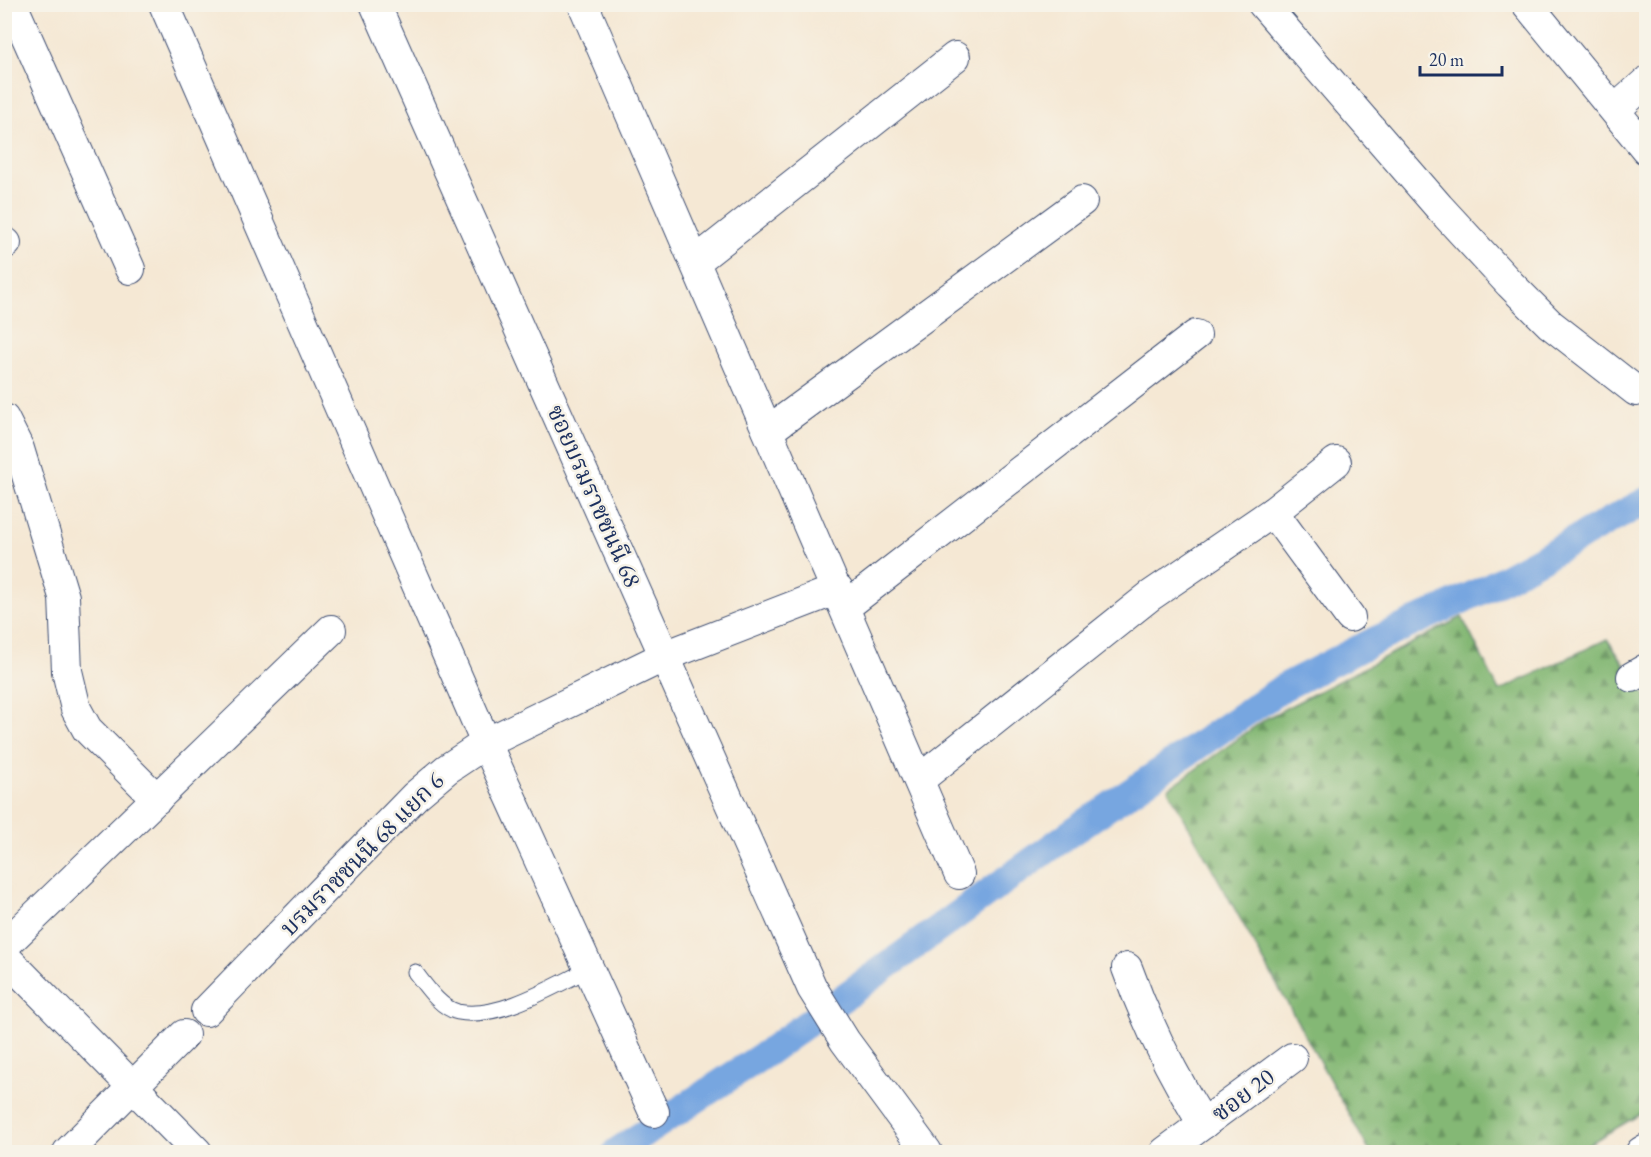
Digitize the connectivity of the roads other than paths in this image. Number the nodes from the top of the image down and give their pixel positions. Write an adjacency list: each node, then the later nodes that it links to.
1 (164, 4): 24 (street)
2 (375, 4): 23 (street, ซอยบรมราชชนนี 68)
3 (583, 4): 12 (street)
4 (1263, 4): 15 (street)
5 (1527, 4): 9 (street)
6 (14, 5): 13 (street)
7 (955, 57): 12 (street)
8 (1647, 82): 9 (street)
9 (1615, 110): 10 (street)
10 (1647, 149)
11 (1082, 201): 17 (street)
12 (695, 262): 17 (street)
13 (130, 269)
14 (1196, 335): 20 (street, บรมราชชนนี 68 แยก 6)
15 (1635, 391)
16 (4, 418): 26 (street)
17 (768, 432): 20 (street)
18 (1336, 462): 19 (street)
19 (1273, 512): 21 (street); 25 (street)
20 (842, 598): 23 (street, บรมราชชนนี 68 แยก 6); 25 (street)
21 (1350, 617)
22 (331, 630): 26 (street)
23 (665, 656): 24 (street, บรมราชชนนี 68 แยก 6); 42 (street, ซอยบรมราชชนนี 68)
24 (486, 742): 31 (street); 33 (street, บรมราชชนนี 68 แยก 6)
25 (919, 780): 27 (street)
26 (157, 799): 28 (street)
27 (959, 874)
28 (4, 946)
29 (4, 956): 36 (street)
30 (1127, 968): 38 (street)
31 (589, 969): 32 (lane); 37 (street)
32 (415, 972)
33 (206, 1011)
34 (184, 1035): 36 (street)
35 (1292, 1058): 38 (street, ซอย 20)
36 (133, 1087): 40 (street); 41 (street)
37 (654, 1112)
38 (1203, 1124): 43 (street, ซอย 20)
39 (1647, 1149): 44 (street)
40 (68, 1152)
41 (197, 1152)
42 (927, 1152)
43 (1165, 1152)
44 (1641, 1152)

